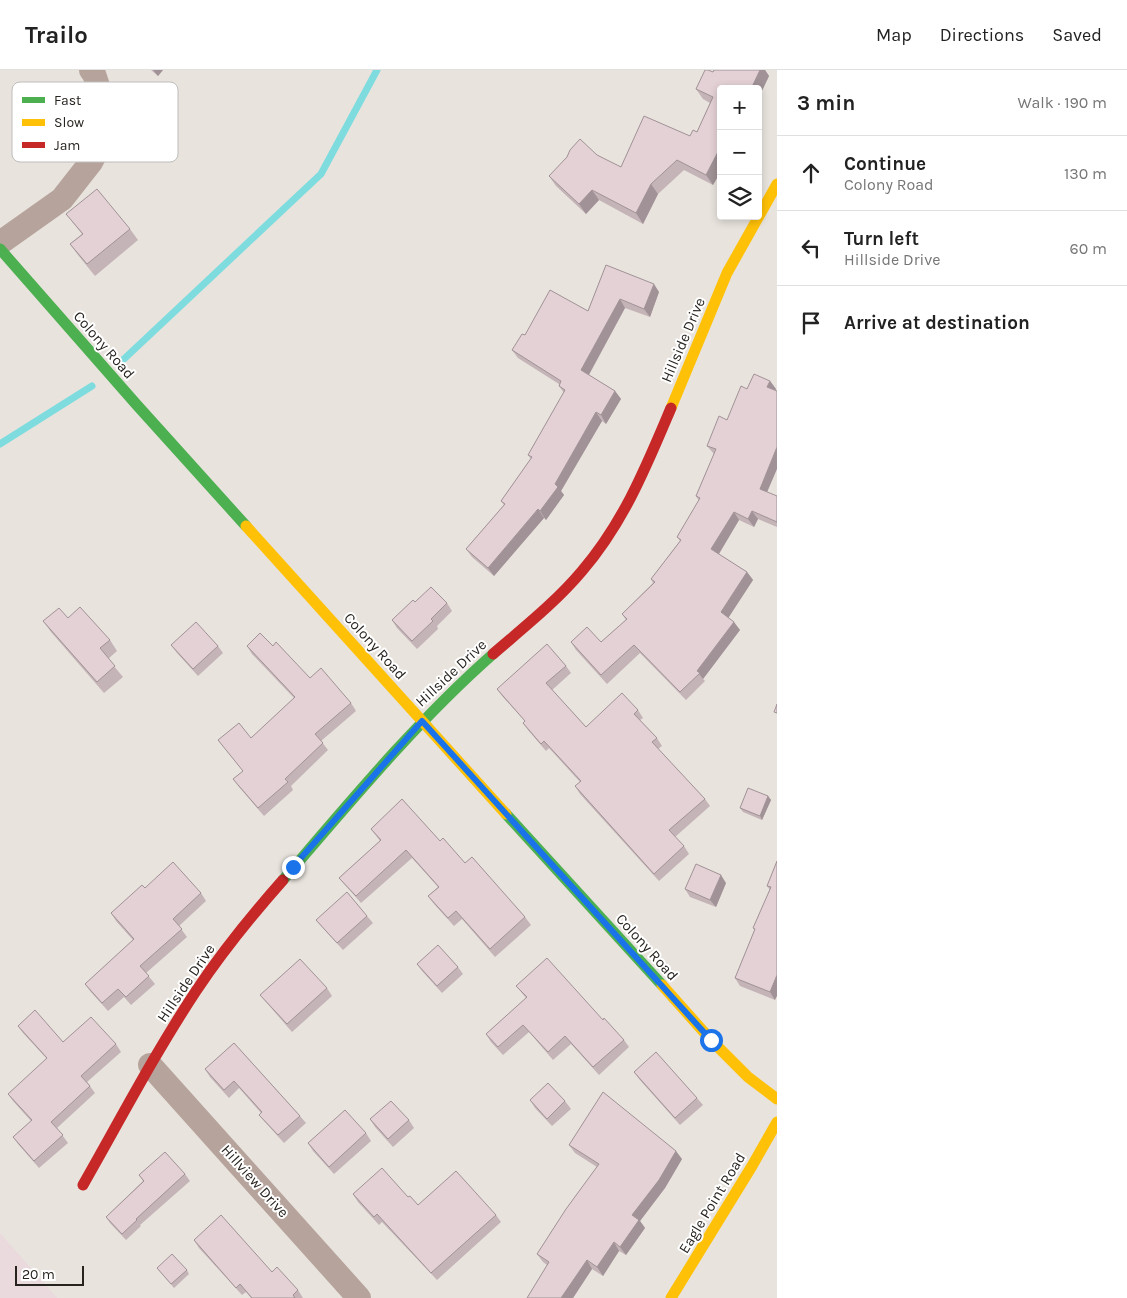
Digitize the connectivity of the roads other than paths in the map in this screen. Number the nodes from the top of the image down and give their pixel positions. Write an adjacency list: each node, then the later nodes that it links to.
1 (91, 70): 2 (street)
2 (97, 82)
3 (91, 162): 5 (street)
4 (777, 184): 7 (street, Hillside Drive)
5 (0, 243)
6 (0, 249): 7 (street, Colony Road)
7 (422, 721): 8 (street, Hillside Drive); 9 (street, Colony Road)
8 (150, 1065): 11 (street, Hillside Drive); 12 (street, Hillview Drive)
9 (777, 1099)
10 (777, 1122): 13 (street, Eagle Point Road)
11 (83, 1185)
12 (360, 1298)
13 (671, 1298)

